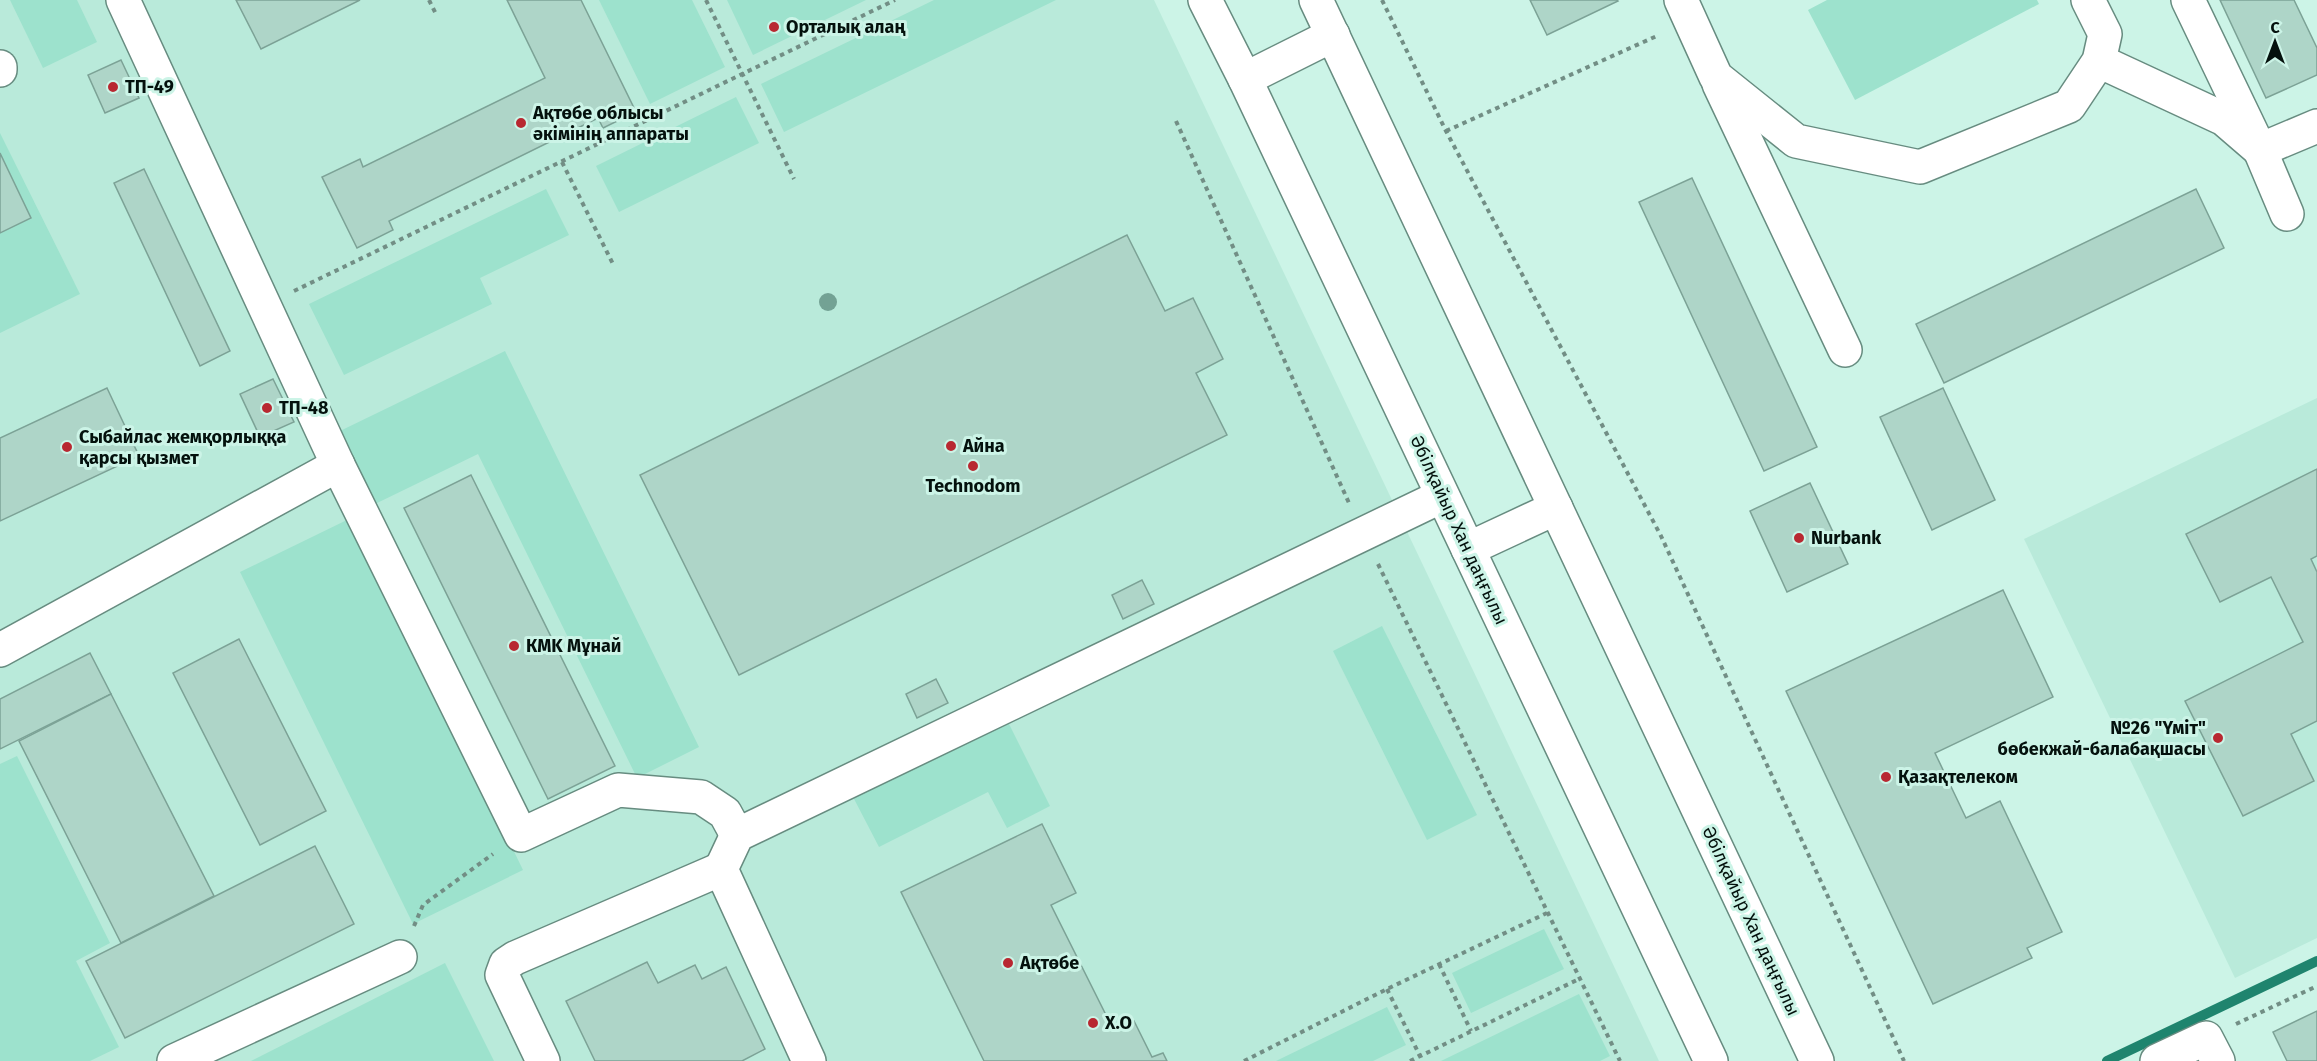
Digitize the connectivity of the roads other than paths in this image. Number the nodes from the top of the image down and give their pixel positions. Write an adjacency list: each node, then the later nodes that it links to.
1 (123, 0): 15 (main road)
2 (1205, 0): 10 (main road, Әбілқайыр Хан даңғылы)
3 (1316, 0): 7 (main road, Әбілқайыр Хан даңғылы)
4 (2088, 0): 8 (main road)
5 (2188, 0): 12 (main road)
6 (1686, 10): 9 (main road)
7 (1333, 35): 10 (main road); 17 (main road, Әбілқайыр Хан даңғылы)
8 (2099, 61): 9 (main road); 12 (main road)
9 (1716, 77): 14 (main road)
10 (1245, 79): 16 (main road, Әбілқайыр Хан даңғылы)
11 (2317, 126): 12 (main road)
12 (2260, 150): 13 (main road)
13 (2287, 214)
14 (1845, 350)
15 (338, 465): 19 (main road); 20 (main road)
16 (1442, 496): 18 (main road, Әбілқайыр Хан даңғылы); 20 (main road)
17 (1556, 508): 18 (main road); 28 (main road, Әбілқайыр Хан даңғылы)
18 (1468, 549): 27 (main road, Әбілқайыр Хан даңғылы)
19 (0, 650)
20 (737, 835): 21 (main road)
21 (721, 869): 25 (main road); 26 (main road)
22 (400, 957): 24 (main road)
23 (2212, 1050): 29 (main road)
24 (174, 1061)
25 (543, 1061)
26 (809, 1061)
27 (1711, 1061)
28 (1817, 1061)
29 (2157, 1061)

